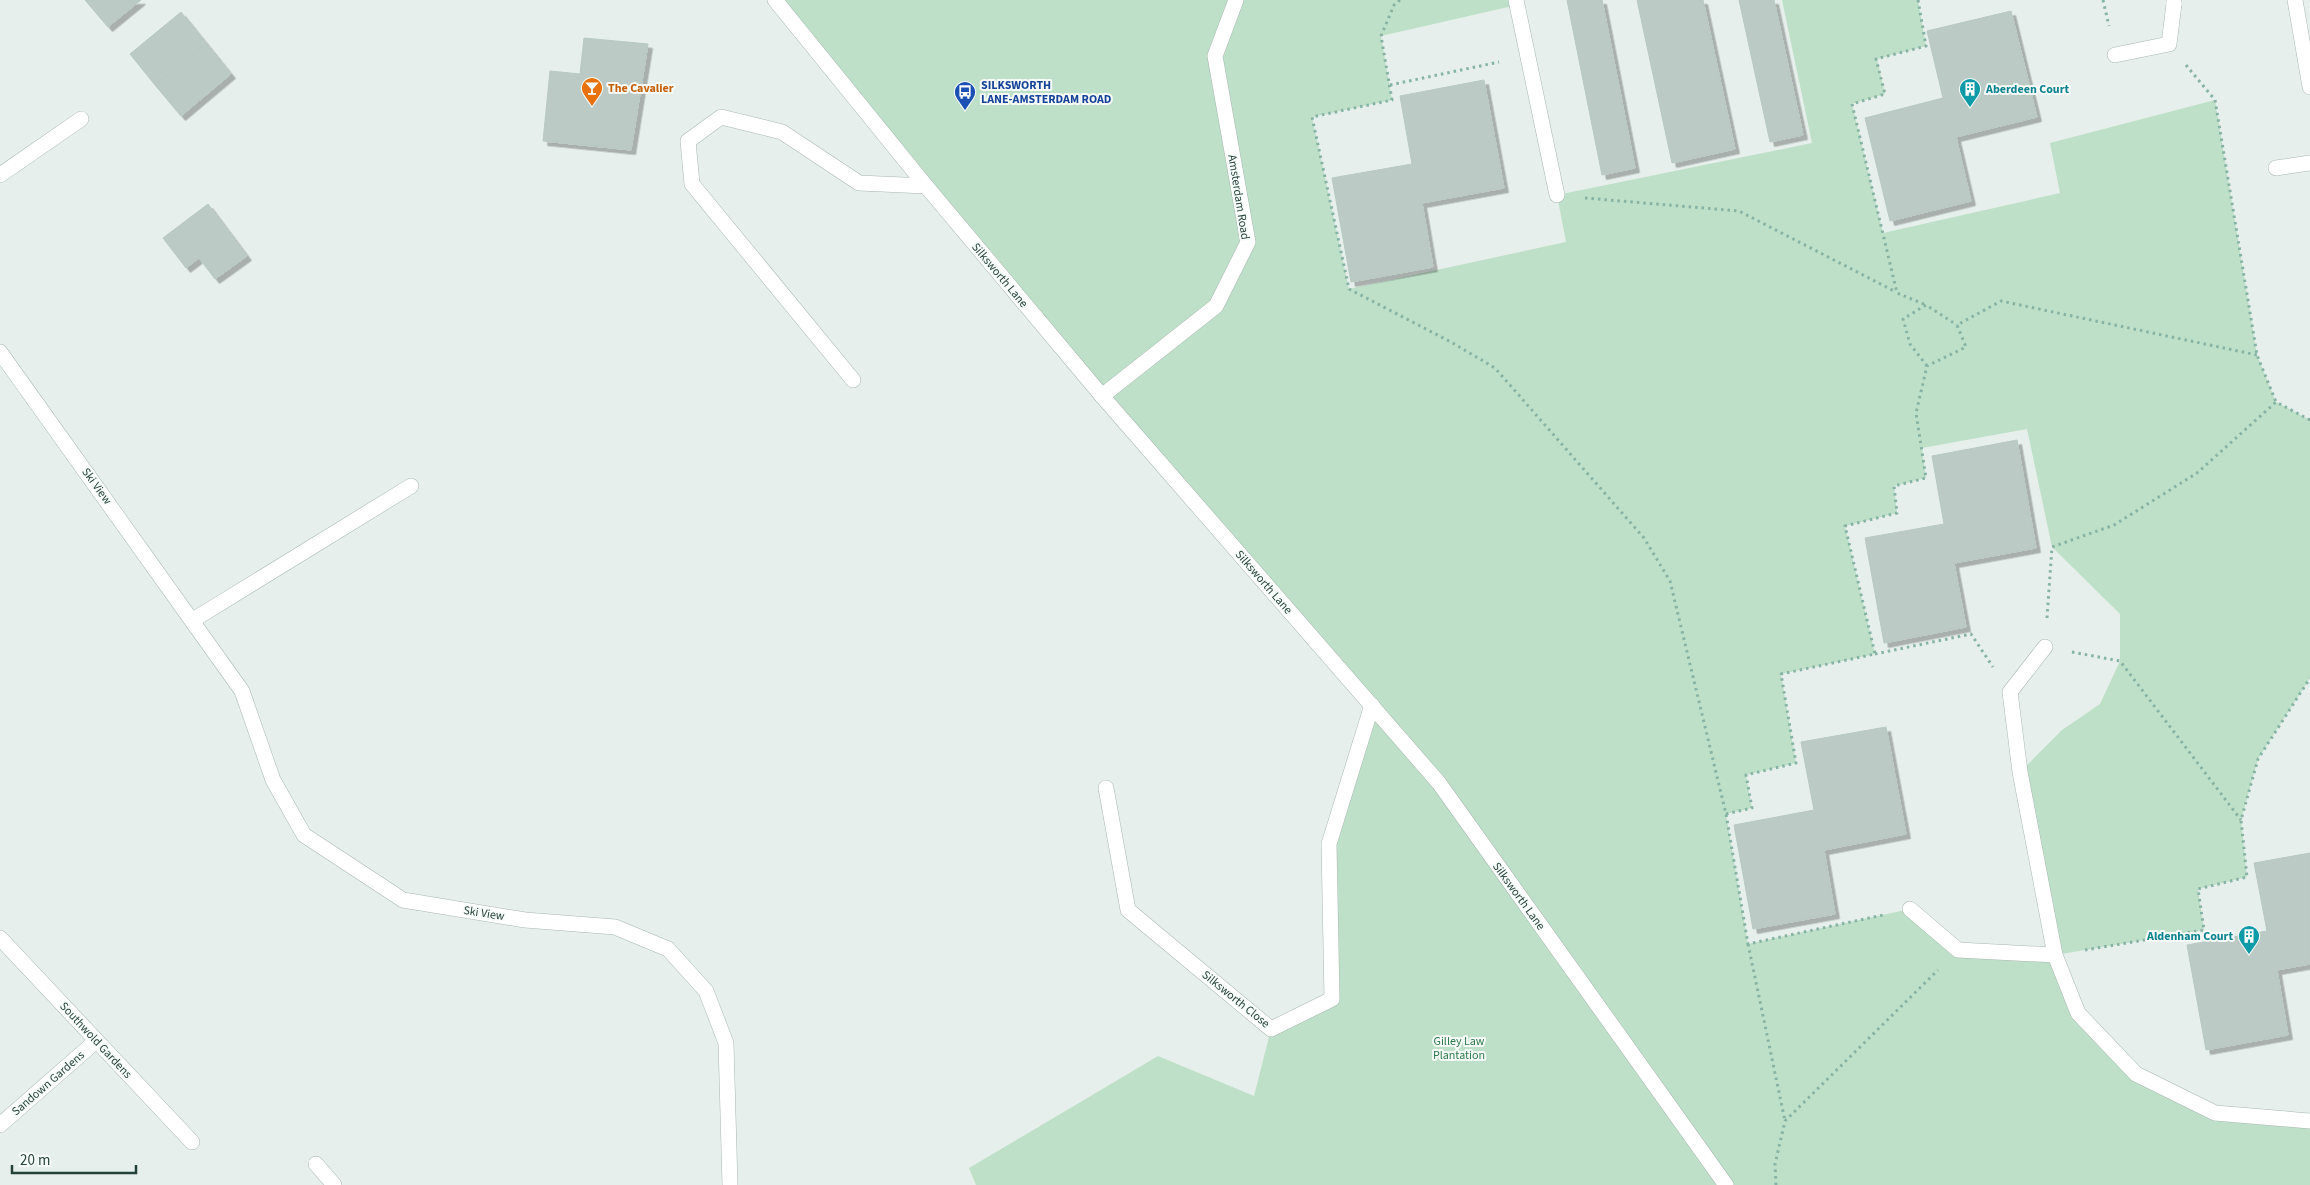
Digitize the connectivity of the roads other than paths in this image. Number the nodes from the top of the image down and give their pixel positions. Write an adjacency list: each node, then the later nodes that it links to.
1 (775, 0): 12 (street, Silksworth Lane)
2 (1236, 0): 16 (street, Amsterdam Road)
3 (1516, 0): 13 (street)
4 (2295, 0): 7 (street)
5 (2174, 2): 6 (street)
6 (2115, 55)
7 (2310, 87)
8 (81, 120): 11 (street)
9 (2310, 163): 10 (street)
10 (2276, 168)
11 (0, 175)
12 (926, 186): 15 (street); 16 (street, Silksworth Lane)
13 (1557, 195)
14 (0, 352): 18 (street, Ski View)
15 (853, 380)
16 (1102, 396): 20 (street, Silksworth Lane)
17 (411, 486): 18 (street)
18 (193, 620): 31 (street, Ski View)
19 (2045, 646): 24 (street)
20 (1372, 704): 21 (street, Silksworth Close); 32 (street, Silksworth Lane)
21 (1106, 788)
22 (1910, 909): 24 (street)
23 (0, 938): 25 (street, Southwold Gardens)
24 (2055, 955): 26 (street)
25 (96, 1041): 27 (street, Sandown Gardens); 28 (street, Southwold Gardens)
26 (2310, 1121)
27 (0, 1125)
28 (192, 1142)
29 (316, 1164): 30 (street)
30 (334, 1185)
31 (730, 1185)
32 (1726, 1185)

